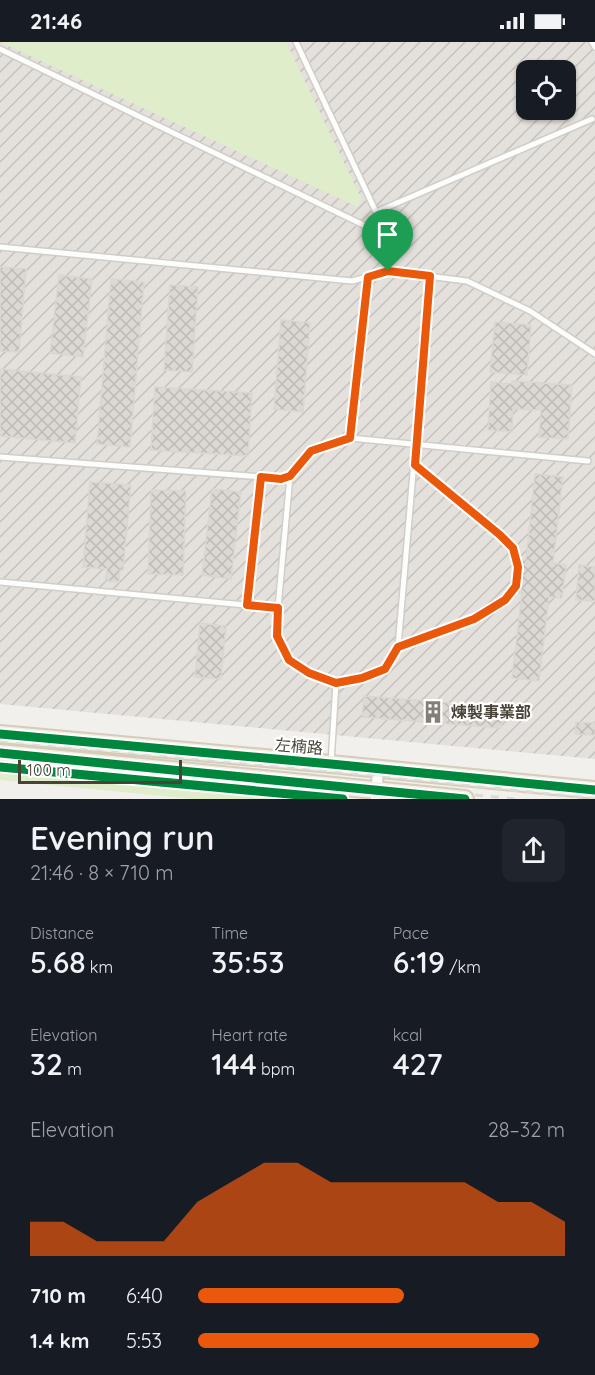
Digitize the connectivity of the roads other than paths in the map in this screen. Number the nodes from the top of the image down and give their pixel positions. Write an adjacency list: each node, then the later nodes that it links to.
1 (296, 42): 6 (lane)
2 (592, 42): 3 (lane)
3 (595, 47)
4 (0, 49): 7 (lane)
5 (592, 119): 6 (lane)
6 (376, 212): 7 (lane)
7 (380, 233): 9 (lane)
8 (0, 247): 11 (lane)
9 (388, 271): 10 (lane); 11 (lane)
10 (430, 276): 12 (lane); 14 (lane)
11 (368, 277): 13 (lane)
12 (595, 354)
13 (350, 438): 14 (lane); 18 (lane)
14 (416, 446): 16 (lane); 17 (lane)
15 (0, 457): 19 (lane)
16 (588, 461)
17 (415, 465): 23 (lane); 23 (lane)
18 (290, 476): 19 (lane); 22 (lane)
19 (261, 477): 21 (lane)
20 (0, 582): 21 (lane)
21 (247, 605): 22 (lane)
22 (278, 608): 24 (lane)
23 (398, 647): 24 (lane)
24 (336, 683): 27 (lane)
25 (0, 734): 27 (main road, 左楠路)
26 (0, 753): 30 (main road)
27 (331, 764): 28 (main road, 左楠路)
28 (378, 768): 29 (main road, 左楠路); 30 (street)
29 (595, 790)
30 (376, 794): 31 (main road)
31 (465, 799)

